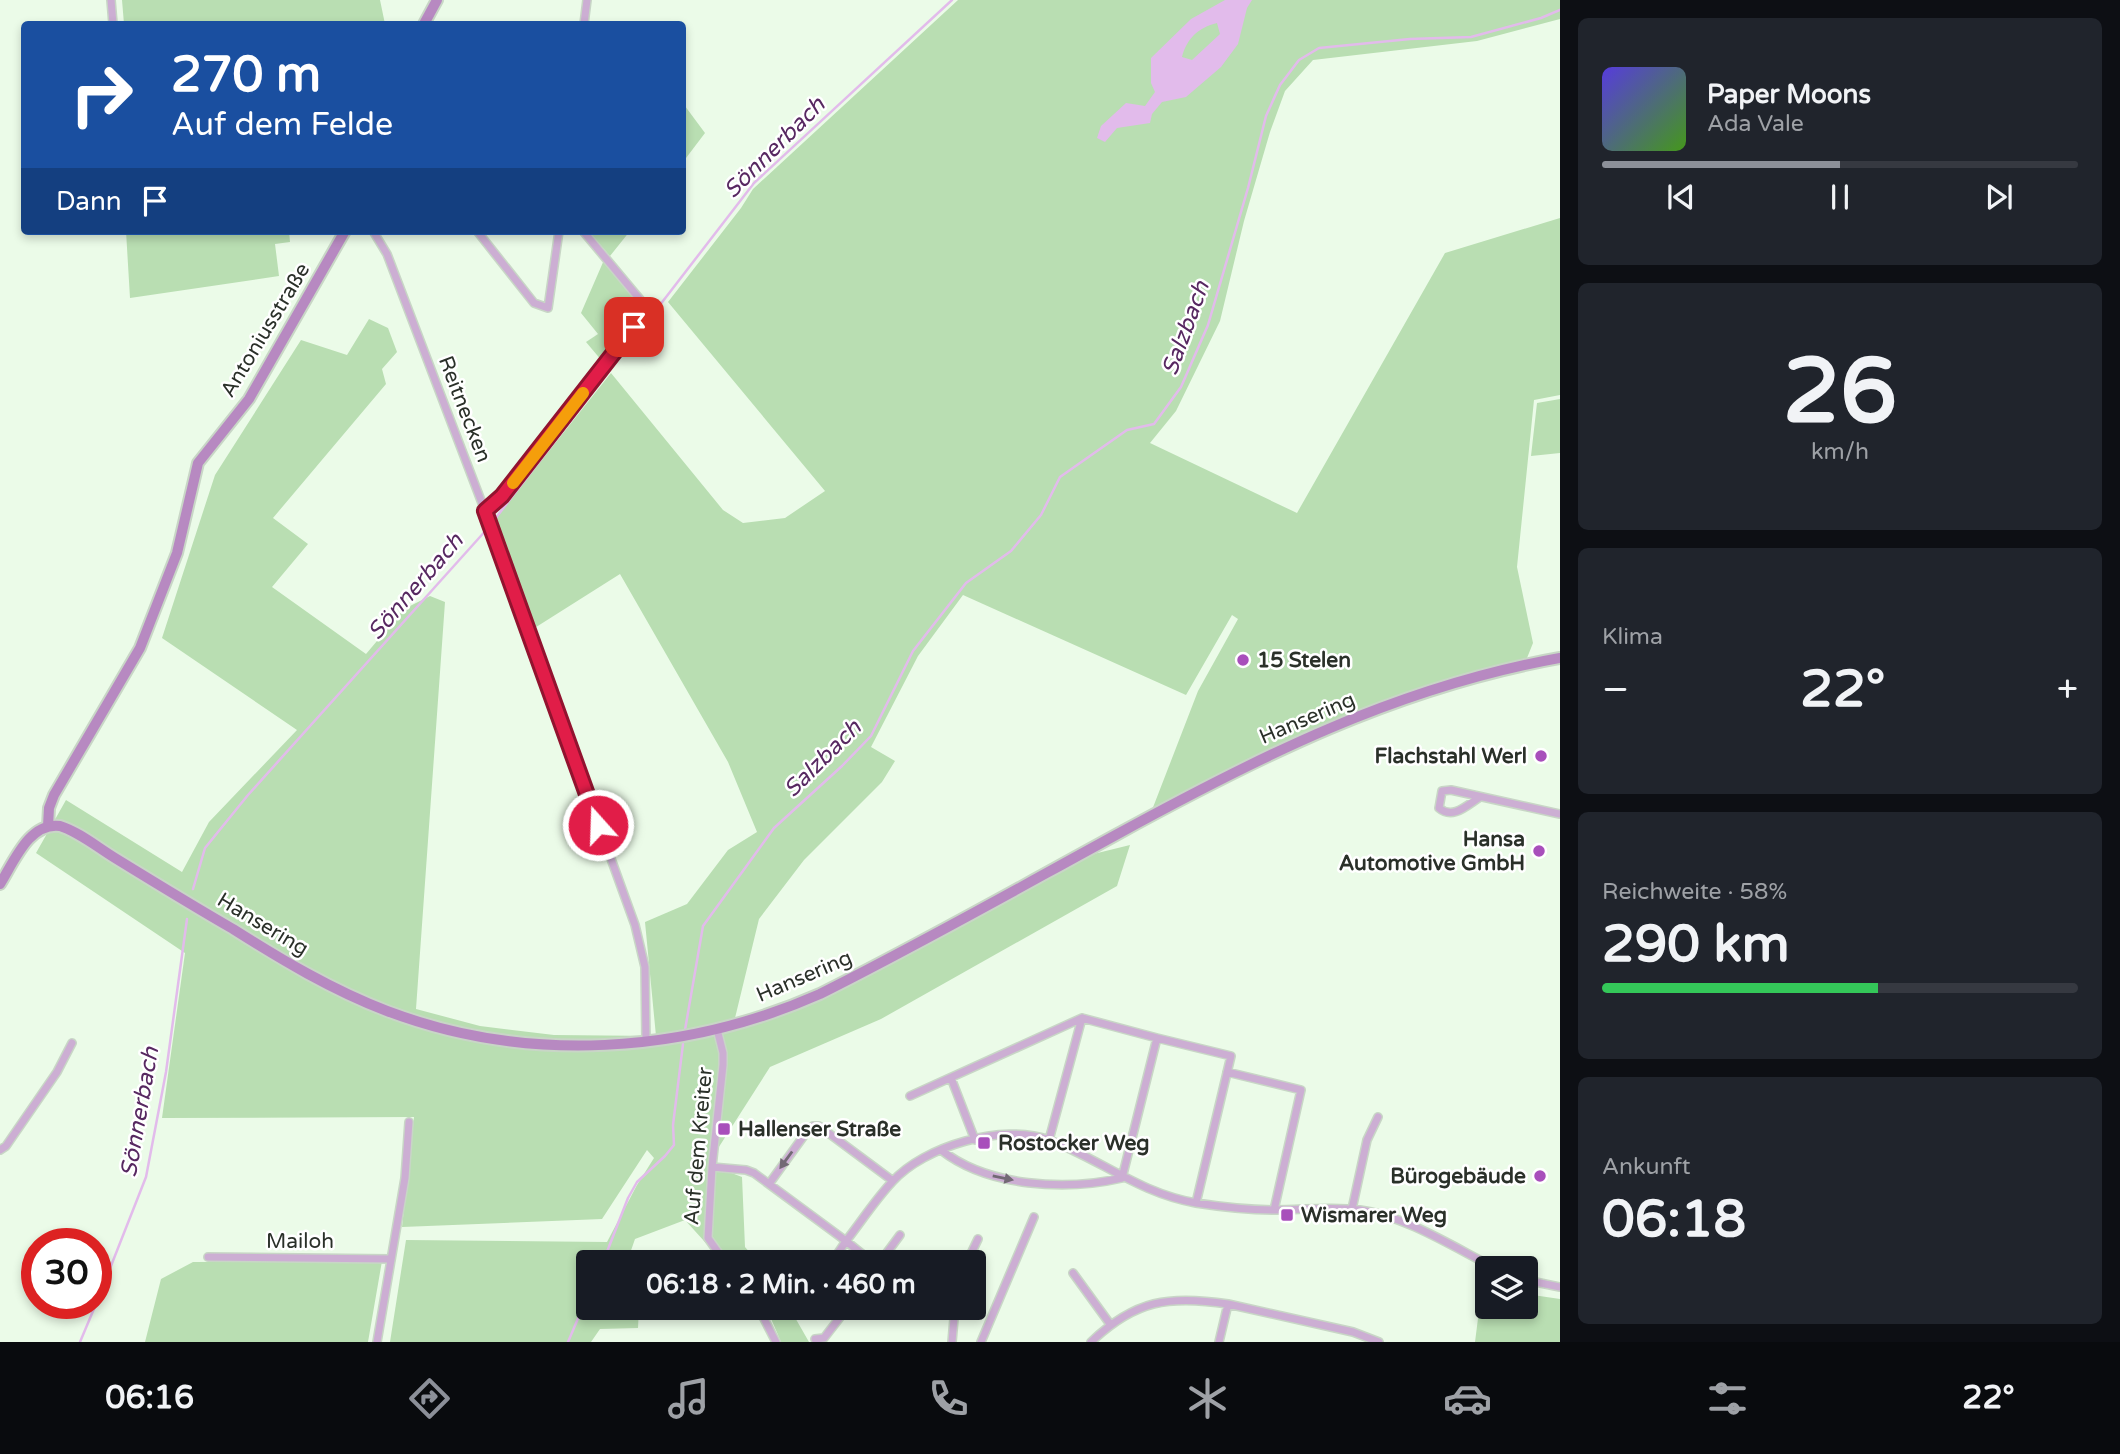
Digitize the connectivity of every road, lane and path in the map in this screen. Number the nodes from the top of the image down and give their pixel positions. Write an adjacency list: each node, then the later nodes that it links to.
1 (111, 0): 4 (street)
2 (437, 0): 5 (street)
3 (587, 0): 6 (street)
4 (113, 21)
5 (426, 21)
6 (584, 21)
7 (343, 235): 16 (street, Antoniusstraße)
8 (375, 235): 12 (street, Reitnecken)
9 (480, 235): 10 (street)
10 (558, 235)
11 (586, 235): 12 (street)
12 (486, 515): 21 (street, Reitnecken)
13 (1560, 658): 19 (street, Hansering)
14 (1480, 797): 14 (street); 15 (street)
15 (1560, 814)
16 (48, 826): 17 (street); 21 (street, Hansering)
17 (0, 884)
18 (1082, 1018): 20 (street); 24 (street); 29 (street)
19 (717, 1029): 21 (street, Hansering); 32 (street, Auf dem Kreiter)
20 (1157, 1038): 23 (street); 33 (street)
21 (646, 1042)
22 (72, 1043): 30 (street)
23 (1227, 1072): 36 (street); 38 (street)
24 (951, 1078): 25 (street); 28 (street)
25 (910, 1096)
26 (1378, 1117): 37 (street)
27 (409, 1122): 50 (street)
28 (975, 1140): 29 (street); 31 (street)
29 (1049, 1140): 33 (street)
30 (0, 1150)
31 (942, 1150): 33 (street, one-way to 33); 34 (street)
32 (712, 1167): 35 (street); 43 (street, Auf dem Kreiter)
33 (1122, 1178): 36 (street)
34 (893, 1181): 35 (street, one-way to 35); 42 (street)
35 (769, 1184): 42 (street)
36 (1196, 1203): 38 (street)
37 (1352, 1209): 38 (street); 49 (street)
38 (1274, 1210)
39 (1034, 1217): 63 (street)
40 (900, 1235): 46 (street)
41 (978, 1239): 47 (street)
42 (846, 1241): 44 (street); 45 (street)
43 (716, 1250)
44 (840, 1250)
45 (857, 1250)
46 (889, 1250)
47 (973, 1250)
48 (208, 1257): 50 (street, Mailoh)
49 (1475, 1258)
50 (391, 1259): 60 (street)
51 (1073, 1273): 58 (street)
52 (1538, 1282): 53 (street)
53 (1560, 1287)
54 (1228, 1304): 58 (street); 65 (street); 66 (street)
55 (765, 1320): 61 (street)
56 (838, 1320): 59 (street)
57 (954, 1320): 62 (street)
58 (1110, 1324): 64 (street)
59 (814, 1339)
60 (377, 1342)
61 (776, 1342)
62 (952, 1342)
63 (981, 1342)
64 (1091, 1342)
65 (1219, 1342)
66 (1379, 1342)

